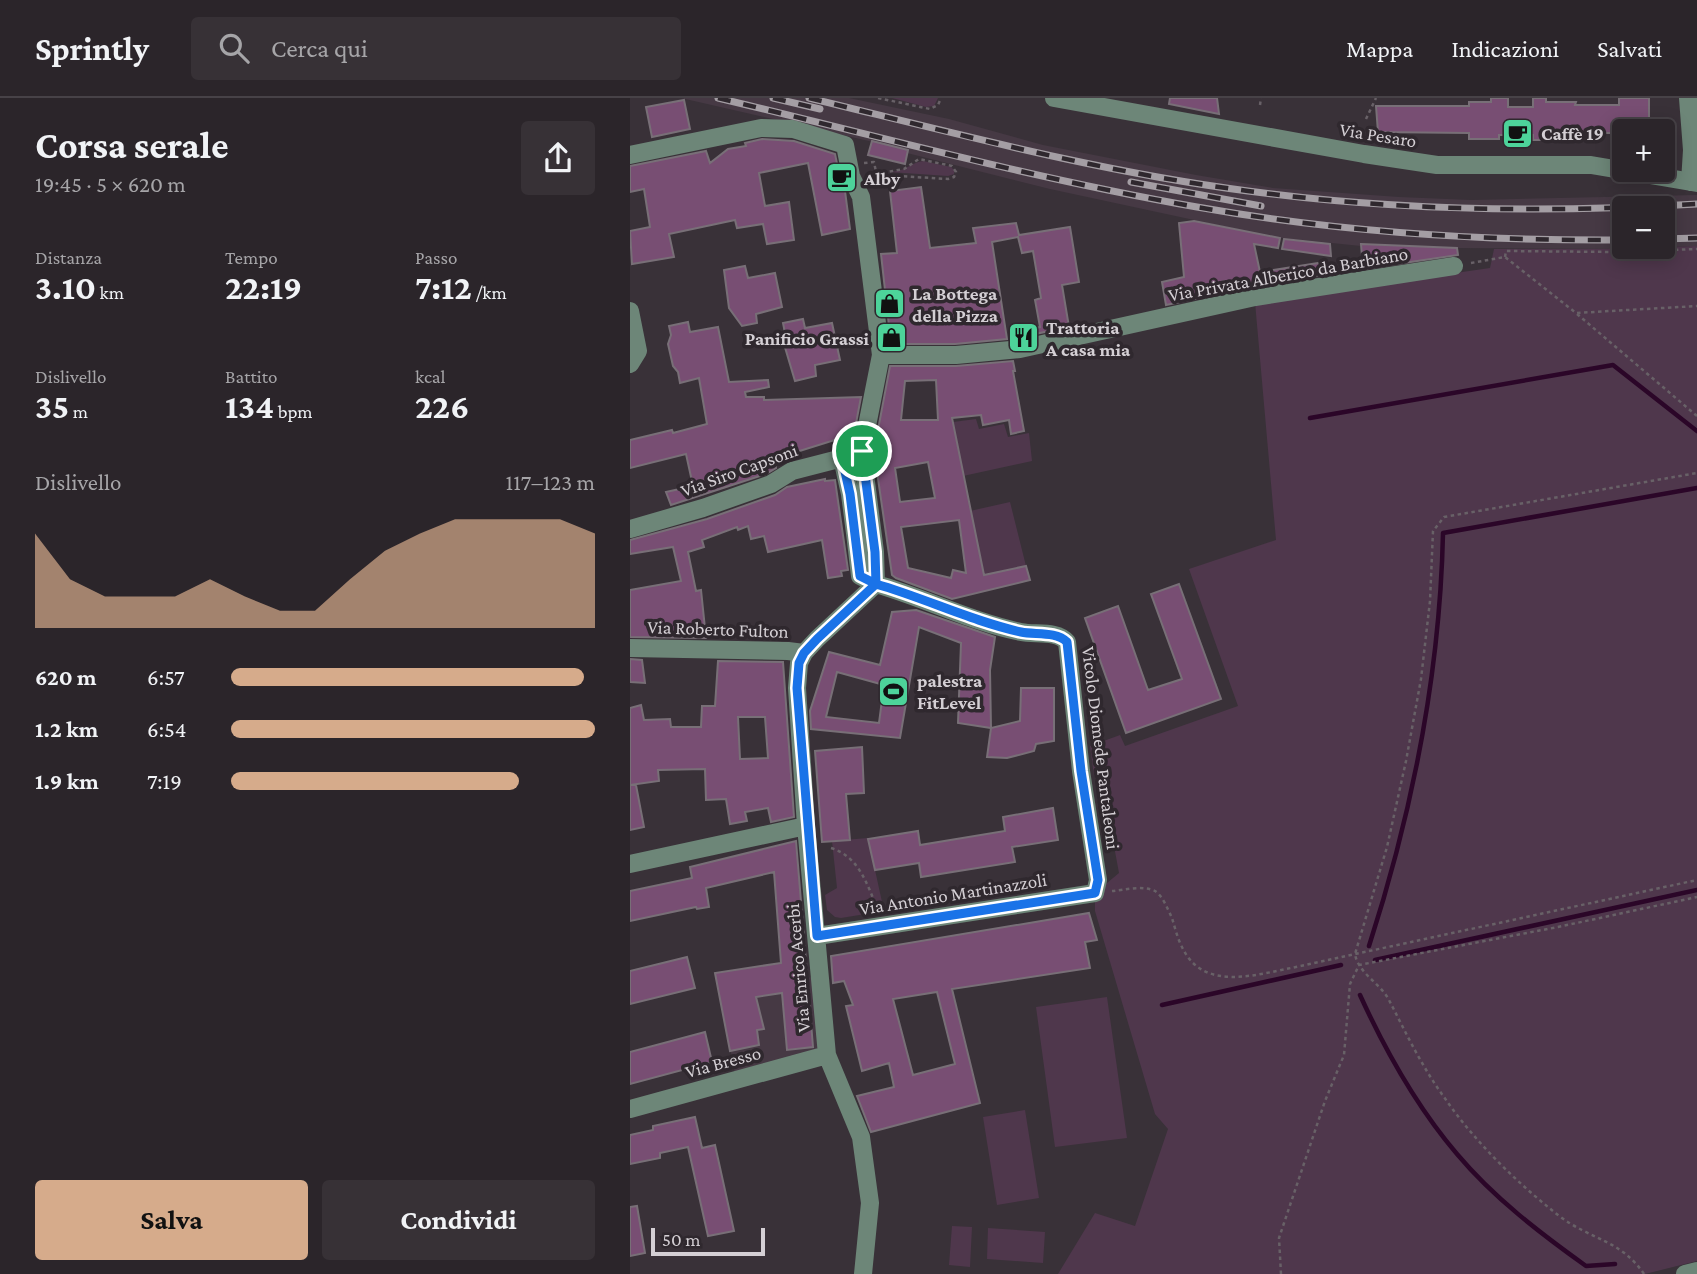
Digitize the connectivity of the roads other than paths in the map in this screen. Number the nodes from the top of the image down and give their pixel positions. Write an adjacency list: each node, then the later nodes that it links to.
1 (1054, 98): 3 (street, Via Pesaro)
2 (1688, 98): 5 (street)
3 (1112, 104): 5 (street, Via Pesaro)
4 (630, 155): 8 (street)
5 (1694, 183)
6 (1454, 266): 8 (street, Via Privata Alberico da Barbiano)
7 (630, 311): 9 (street)
8 (881, 355): 10 (street)
9 (633, 361)
10 (862, 451): 11 (street, Via Siro Capsoni); 13 (street)
11 (842, 458): 12 (street, Via Siro Capsoni); 13 (street)
12 (630, 529)
13 (864, 531): 14 (street)
14 (876, 584): 16 (street); 19 (street, Vicolo Diomede Pantaleoni)
15 (630, 648): 16 (street, Via Roberto Fulton)
16 (804, 653): 17 (street, Via Enrico Acerbi)
17 (806, 826): 18 (street); 20 (street, Via Enrico Acerbi)
18 (630, 864)
19 (1095, 893): 20 (street, Via Antonio Martinazzoli)
20 (817, 936): 21 (street, Via Enrico Acerbi)
21 (827, 1055): 22 (street, Via Bresso); 24 (street, Via Enrico Acerbi)
22 (630, 1109)
23 (1697, 1271): 25 (street)
24 (863, 1274)
25 (1685, 1274)

